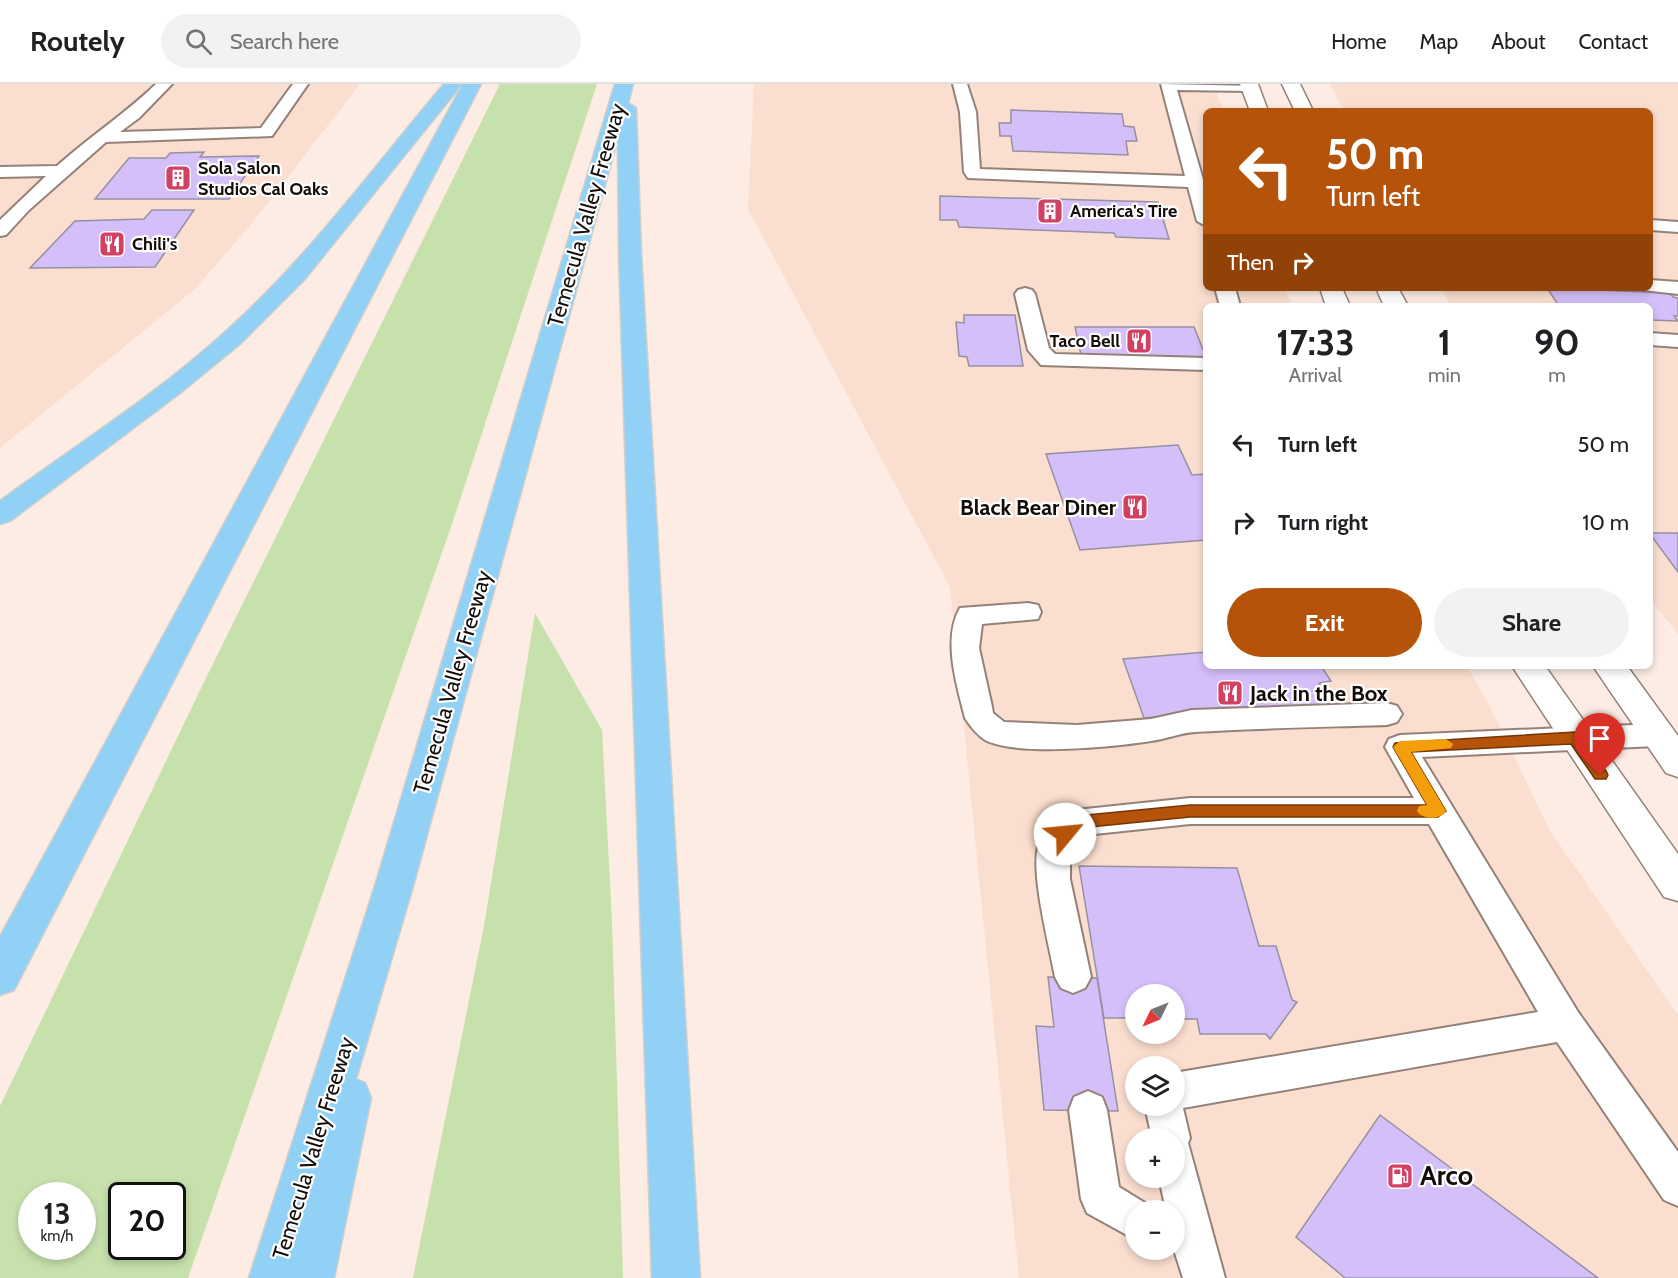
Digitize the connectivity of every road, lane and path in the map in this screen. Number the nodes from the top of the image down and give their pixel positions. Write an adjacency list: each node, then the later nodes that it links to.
1 (165, 84): 11 (lane)
2 (301, 84): 11 (lane)
3 (453, 84): 26 (highway)
4 (472, 84): 37 (highway)
5 (625, 84): 36 (highway, Temecula Valley Freeway); 48 (highway)
6 (960, 84): 14 (lane)
7 (1291, 84): 10 (main road)
8 (1250, 85): 9 (main road); 14 (lane)
9 (1258, 108)
10 (1303, 108)
11 (103, 137): 12 (lane)
12 (61, 171): 13 (lane); 17 (lane)
13 (0, 172)
14 (1200, 192)
15 (1653, 225): 16 (lane)
16 (1678, 227)
17 (0, 231)
18 (1653, 286): 19 (lane)
19 (1678, 288)
20 (1024, 294): 25 (lane)
21 (1653, 339): 22 (lane)
22 (1678, 341)
23 (1653, 351): 24 (lane)
24 (1678, 352)
25 (1203, 364)
26 (0, 515)
27 (1028, 612): 30 (lane)
28 (1529, 669): 32 (main road)
29 (1611, 669): 31 (main road)
30 (1387, 714)
31 (1656, 735): 32 (lane); 33 (main road)
32 (1575, 738): 34 (lane); 35 (main road)
33 (1678, 764)
34 (1438, 811): 38 (lane); 39 (lane)
35 (1678, 885)
36 (394, 886): 46 (highway, Temecula Valley Freeway); 47 (highway)
37 (0, 977)
38 (1073, 978)
39 (1565, 1024): 40 (lane); 42 (lane)
40 (1185, 1089)
41 (1088, 1110): 44 (lane)
42 (1678, 1186)
43 (1179, 1188): 45 (lane)
44 (1125, 1213)
45 (1191, 1259)
46 (273, 1278)
47 (310, 1278)
48 (676, 1278)

